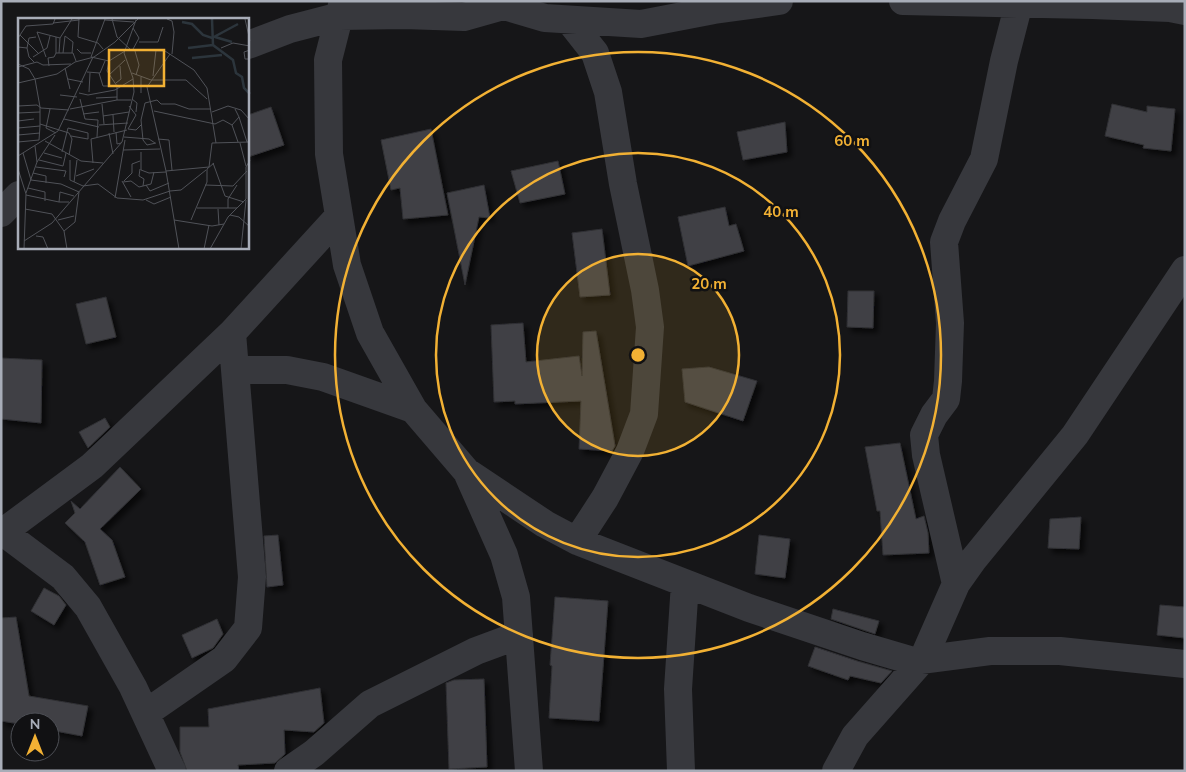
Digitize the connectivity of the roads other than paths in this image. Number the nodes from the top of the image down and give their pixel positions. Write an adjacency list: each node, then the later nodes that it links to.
1 (779, 1): 7 (street)
2 (903, 1): 4 (street)
3 (500, 3): 5 (street); 7 (street)
4 (1019, 3): 6 (street); 20 (street)
5 (341, 8): 8 (street); 11 (street)
6 (1185, 11)
7 (569, 20): 18 (street)
8 (249, 45)
9 (18, 195): 10 (street)
10 (1, 213)
11 (339, 216): 13 (street); 15 (street)
12 (1185, 270): 20 (street)
13 (232, 333): 14 (street); 17 (street)
14 (235, 370): 15 (street); 24 (street)
15 (413, 409): 16 (street)
16 (467, 472): 18 (street); 21 (street)
17 (2, 530): 24 (street)
18 (577, 541): 19 (street)
19 (685, 583): 22 (street); 28 (street)
20 (956, 584): 22 (street)
21 (519, 635): 26 (street); 27 (street)
22 (923, 659): 23 (street); 29 (street)
23 (1185, 664)
24 (146, 713): 25 (street)
25 (172, 771)
26 (288, 771)
27 (529, 771)
28 (681, 771)
29 (836, 771)

